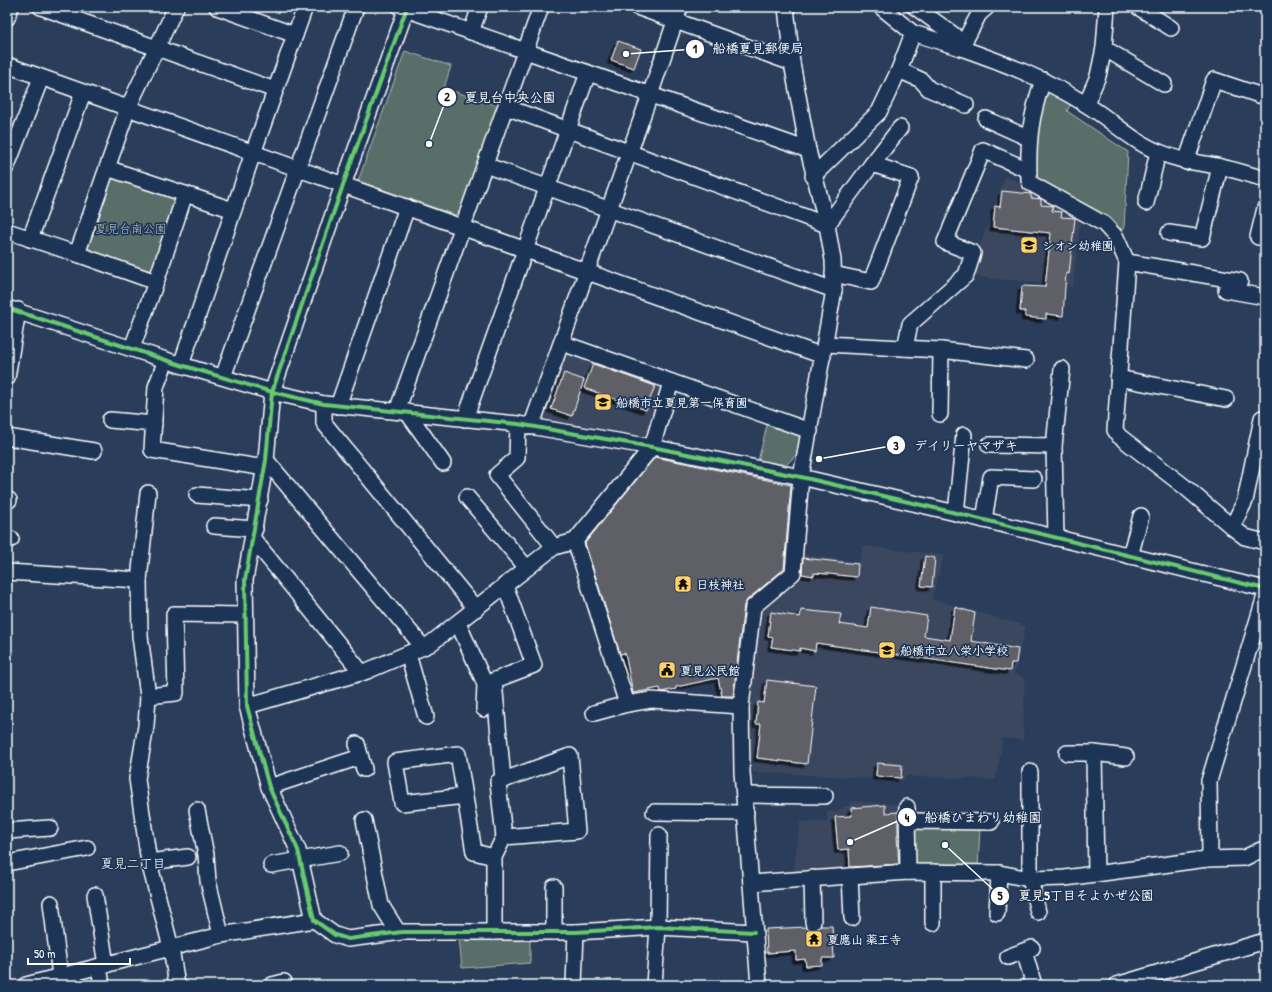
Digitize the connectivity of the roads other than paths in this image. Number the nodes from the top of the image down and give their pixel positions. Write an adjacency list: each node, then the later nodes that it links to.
1 (11, 7): 18 (street)
2 (42, 7): 25 (street)
3 (176, 7): 25 (street)
4 (217, 7): 22 (street)
5 (305, 7): 22 (street)
6 (356, 7): 56 (street)
7 (480, 7): 20 (street)
8 (541, 7): 26 (street)
9 (637, 7): 17 (street)
10 (786, 7): 27 (street)
11 (881, 7): 21 (street)
12 (915, 7): 23 (street)
13 (987, 7): 23 (street)
14 (1107, 7): 24 (street)
15 (1138, 7): 19 (street)
16 (408, 8): 20 (street); 60 (street)
17 (677, 14): 27 (street); 36 (street)
18 (7, 18)
19 (1171, 28)
20 (471, 32): 26 (street)
21 (913, 33): 23 (street); 29 (street)
22 (295, 35): 34 (street)
23 (960, 48): 32 (street)
24 (1104, 48): 33 (street); 38 (street)
25 (156, 49): 34 (street); 41 (street)
26 (525, 52): 30 (street); 40 (street)
27 (792, 62): 46 (street)
28 (7, 65): 31 (street)
29 (899, 70): 39 (street); 58 (street)
30 (588, 73): 36 (street); 44 (street)
31 (41, 78): 35 (street); 53 (street)
32 (1043, 80): 38 (street); 45 (street)
33 (1164, 84)
34 (275, 90): 49 (street)
35 (83, 93): 41 (street); 73 (street)
36 (650, 95): 46 (street); 47 (street)
37 (1265, 97): 50 (street)
38 (1086, 104): 48 (street)
39 (966, 105)
40 (506, 107): 44 (street); 52 (street)
41 (128, 108): 49 (street); 55 (street)
42 (986, 119): 45 (street)
43 (900, 128): 51 (street)
44 (567, 131): 47 (street); 61 (street)
45 (1028, 138): 57 (street)
46 (808, 150): 58 (street)
47 (630, 152): 67 (street); 68 (street)
48 (1158, 152): 50 (street); 63 (street)
49 (253, 153): 56 (street); 66 (street)
50 (1186, 162): 54 (street)
51 (872, 164): 68 (street); 78 (street)
52 (485, 165): 61 (street); 69 (street)
53 (7, 166)
54 (1220, 166): 59 (street); 71 (street)
55 (107, 168): 62 (street); 75 (street)
56 (298, 169): 60 (street); 94 (street)
57 (1028, 170): 76 (street); 87 (street)
58 (813, 176): 68 (street)
59 (1265, 179)
60 (346, 186): 64 (street); 98 (street)
61 (547, 187): 67 (street); 74 (street)
62 (185, 194): 66 (street); 80 (street)
63 (1146, 204)
64 (407, 207): 69 (street); 100 (street)
65 (1265, 208): 72 (street)
66 (234, 210): 92 (street)
67 (609, 210): 77 (street); 81 (street)
68 (827, 225): 78 (street)
69 (463, 226): 74 (street); 101 (street)
70 (7, 231): 73 (street)
71 (1169, 233)
72 (1258, 237)
73 (30, 239): 75 (street)
74 (525, 250): 77 (street); 104 (street)
75 (77, 254): 80 (street)
76 (1127, 262): 79 (street); 96 (street)
77 (587, 273): 85 (street); 88 (street)
78 (833, 274): 81 (street)
79 (1240, 281)
80 (156, 282): 86 (street)
81 (834, 290): 88 (street)
82 (1226, 290): 83 (street)
83 (1265, 297)
84 (13, 309): 86 (street); 95 (street)
85 (562, 343): 97 (street); 107 (street)
86 (132, 348): 90 (street)
87 (905, 348): 88 (street); 89 (street)
88 (824, 350): 108 (street)
89 (942, 350): 91 (street); 102 (street)
90 (166, 360): 92 (street); 106 (street)
91 (1026, 360)
92 (181, 365): 94 (street)
93 (1062, 369): 112 (street)
94 (223, 377): 98 (street)
95 (7, 378)
96 (1118, 378): 99 (street); 127 (street)
97 (671, 382): 108 (street); 113 (street)
98 (272, 392): 100 (street); 116 (street)
99 (1226, 399)
100 (331, 405): 101 (street); 140 (street)
101 (402, 412): 104 (street); 115 (street)
102 (940, 414)
103 (1262, 418): 127 (street)
104 (465, 419): 107 (street)
105 (110, 420): 106 (street)
106 (154, 424): 116 (street)
107 (525, 426): 113 (street); 132 (street)
108 (810, 431): 117 (street)
109 (964, 435): 123 (street)
110 (7, 437): 114 (street)
111 (989, 445): 112 (street)
112 (1054, 446): 129 (street)
113 (652, 447): 117 (street); 130 (street)
114 (94, 451)
115 (443, 463)
116 (266, 464): 122 (street); 143 (street)
117 (801, 477): 123 (street); 150 (street)
118 (1034, 478): 125 (street)
119 (148, 493): 136 (street)
120 (196, 495): 122 (street)
121 (467, 497): 134 (street)
122 (260, 500): 128 (street)
123 (956, 513): 125 (street)
124 (1141, 516): 133 (street)
125 (984, 520): 129 (street)
126 (214, 526): 128 (street)
127 (1232, 527): 131 (street)
128 (254, 534): 141 (street); 145 (street)
129 (1056, 538): 133 (street)
130 (575, 541): 132 (street); 148 (street)
131 (1265, 542)
132 (554, 547): 134 (street)
133 (1130, 556): 138 (street)
134 (527, 568): 137 (street)
135 (7, 572): 136 (street)
136 (139, 580): 147 (street)
137 (505, 585): 140 (street); 146 (street)
138 (1265, 589)
139 (1265, 596): 181 (street)
140 (476, 609): 142 (street)
141 (244, 615): 147 (street); 149 (street)
142 (458, 623): 143 (street); 146 (street)
143 (423, 647): 144 (street)
144 (408, 654): 145 (street); 153 (street)
145 (362, 672): 149 (street)
146 (490, 682): 151 (street); 159 (street)
147 (148, 696): 182 (street)
148 (627, 704): 150 (street); 152 (street)
149 (247, 706): 160 (street)
150 (741, 706): 161 (street)
151 (484, 709)
152 (594, 713)
153 (426, 717)
154 (1067, 753): 155 (street)
155 (1094, 753): 157 (street); 188 (street)
156 (360, 757): 160 (street)
157 (1126, 758)
158 (1030, 772): 191 (street)
159 (503, 780): 174 (street); 174 (street)
160 (269, 787): 180 (street)
161 (744, 795): 163 (street); 167 (street)
162 (465, 796): 162 (street); 179 (street)
163 (825, 796)
164 (908, 807): 170 (street)
165 (197, 810): 208 (street)
166 (654, 812): 167 (street)
167 (746, 813): 192 (street)
168 (364, 820): 203 (street)
169 (991, 822): 170 (street)
170 (908, 824): 185 (street)
171 (50, 828): 172 (street)
172 (7, 831)
173 (658, 835): 202 (street)
174 (504, 837): 179 (street)
175 (87, 848): 183 (street)
176 (1265, 851): 181 (street)
177 (340, 853): 180 (street)
178 (188, 857): 182 (street)
179 (494, 857): 204 (street)
180 (300, 859): 184 (street); 199 (street)
181 (1207, 859): 188 (street)
182 (149, 862): 210 (street)
183 (7, 863)
184 (271, 865)
185 (908, 872): 186 (street); 189 (street)
186 (933, 872): 187 (street); 201 (street)
187 (999, 873): 191 (street); 197 (street)
188 (1096, 874): 191 (street)
189 (850, 876): 190 (street); 198 (street)
190 (812, 878): 192 (street); 200 (street)
191 (1030, 879): 196 (street)
192 (751, 883): 207 (street)
193 (554, 887): 205 (street)
194 (95, 895): 212 (street)
195 (51, 903): 213 (street)
196 (1038, 912)
197 (997, 913)
198 (852, 918)
199 (314, 920): 203 (street); 208 (street)
200 (813, 922)
201 (933, 923)
202 (658, 927): 206 (street); 207 (street); 219 (street)
203 (398, 932): 204 (street)
204 (494, 932): 205 (street)
205 (554, 932): 206 (street)
206 (576, 932): 218 (street)
207 (754, 932): 220 (street)
208 (221, 935): 210 (street)
209 (1265, 942): 214 (street)
210 (171, 948): 212 (street); 217 (street)
211 (1008, 957): 221 (street)
212 (102, 966): 213 (street); 216 (street)
213 (60, 976): 215 (street)
214 (1145, 981): 222 (street)
215 (26, 985)
216 (102, 985)
217 (177, 985)
218 (574, 985)
219 (654, 985)
220 (759, 985)
221 (1034, 985)
222 (1118, 985)

